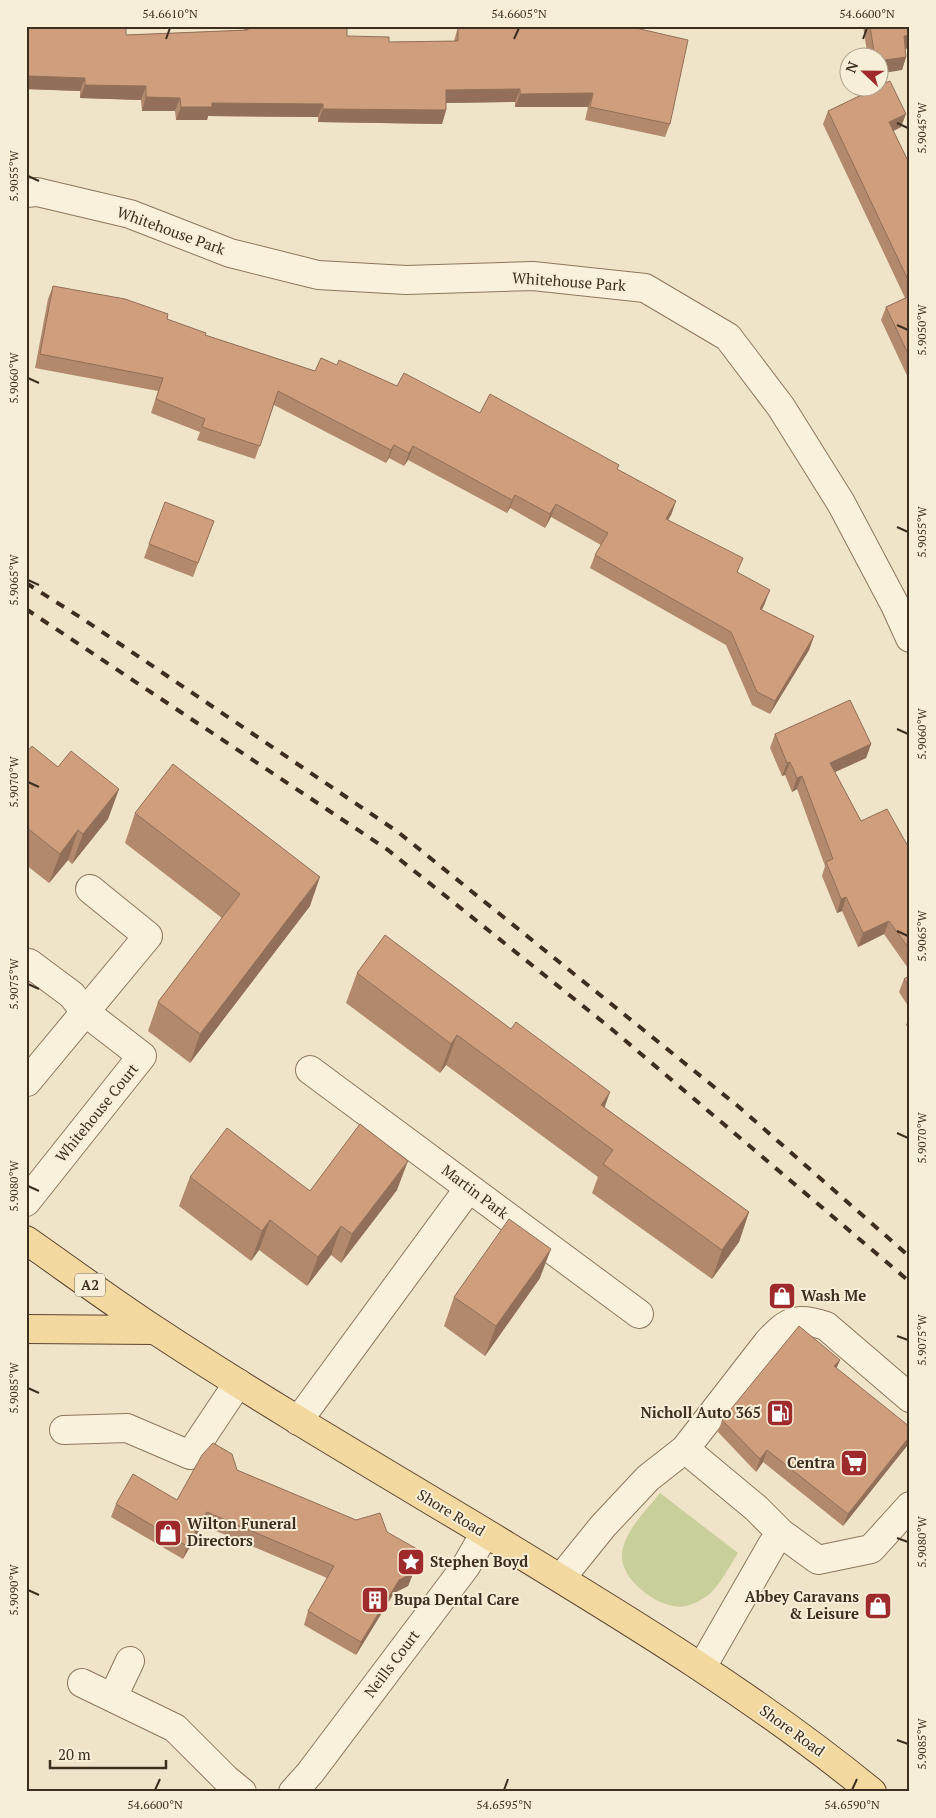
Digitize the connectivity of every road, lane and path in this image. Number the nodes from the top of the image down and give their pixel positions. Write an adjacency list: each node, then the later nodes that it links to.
1 (26, 193): 2 (street, Whitehouse Park)
2 (910, 638)
3 (90, 889): 5 (street)
4 (29, 963): 5 (street, Whitehouse Court)
5 (86, 1012): 7 (street); 9 (street, Whitehouse Court)
6 (310, 1070): 8 (street, Martin Park)
7 (27, 1082)
8 (470, 1188): 11 (street, Martin Park); 16 (street)
9 (26, 1202)
10 (26, 1240): 13 (main road, Shore Road / A2)
11 (639, 1314)
12 (26, 1329): 13 (main road)
13 (154, 1330): 14 (main road, Shore Road / A2)
14 (238, 1382): 16 (main road, Shore Road / A2); 17 (street)
15 (910, 1398): 18 (street)
16 (298, 1420): 20 (main road, Shore Road / A2)
17 (64, 1430)
18 (685, 1449): 21 (street); 22 (street)
19 (910, 1506): 21 (street)
20 (486, 1533): 22 (main road, Shore Road / A2); 28 (street, Neills Court)
21 (781, 1533): 24 (street)
22 (561, 1578): 24 (main road, Shore Road / A2)
23 (130, 1660): 26 (street)
24 (702, 1668): 29 (main road, Shore Road / A2)
25 (82, 1683): 26 (street)
26 (113, 1697): 27 (street)
27 (242, 1792)
28 (293, 1792)
29 (872, 1792)

